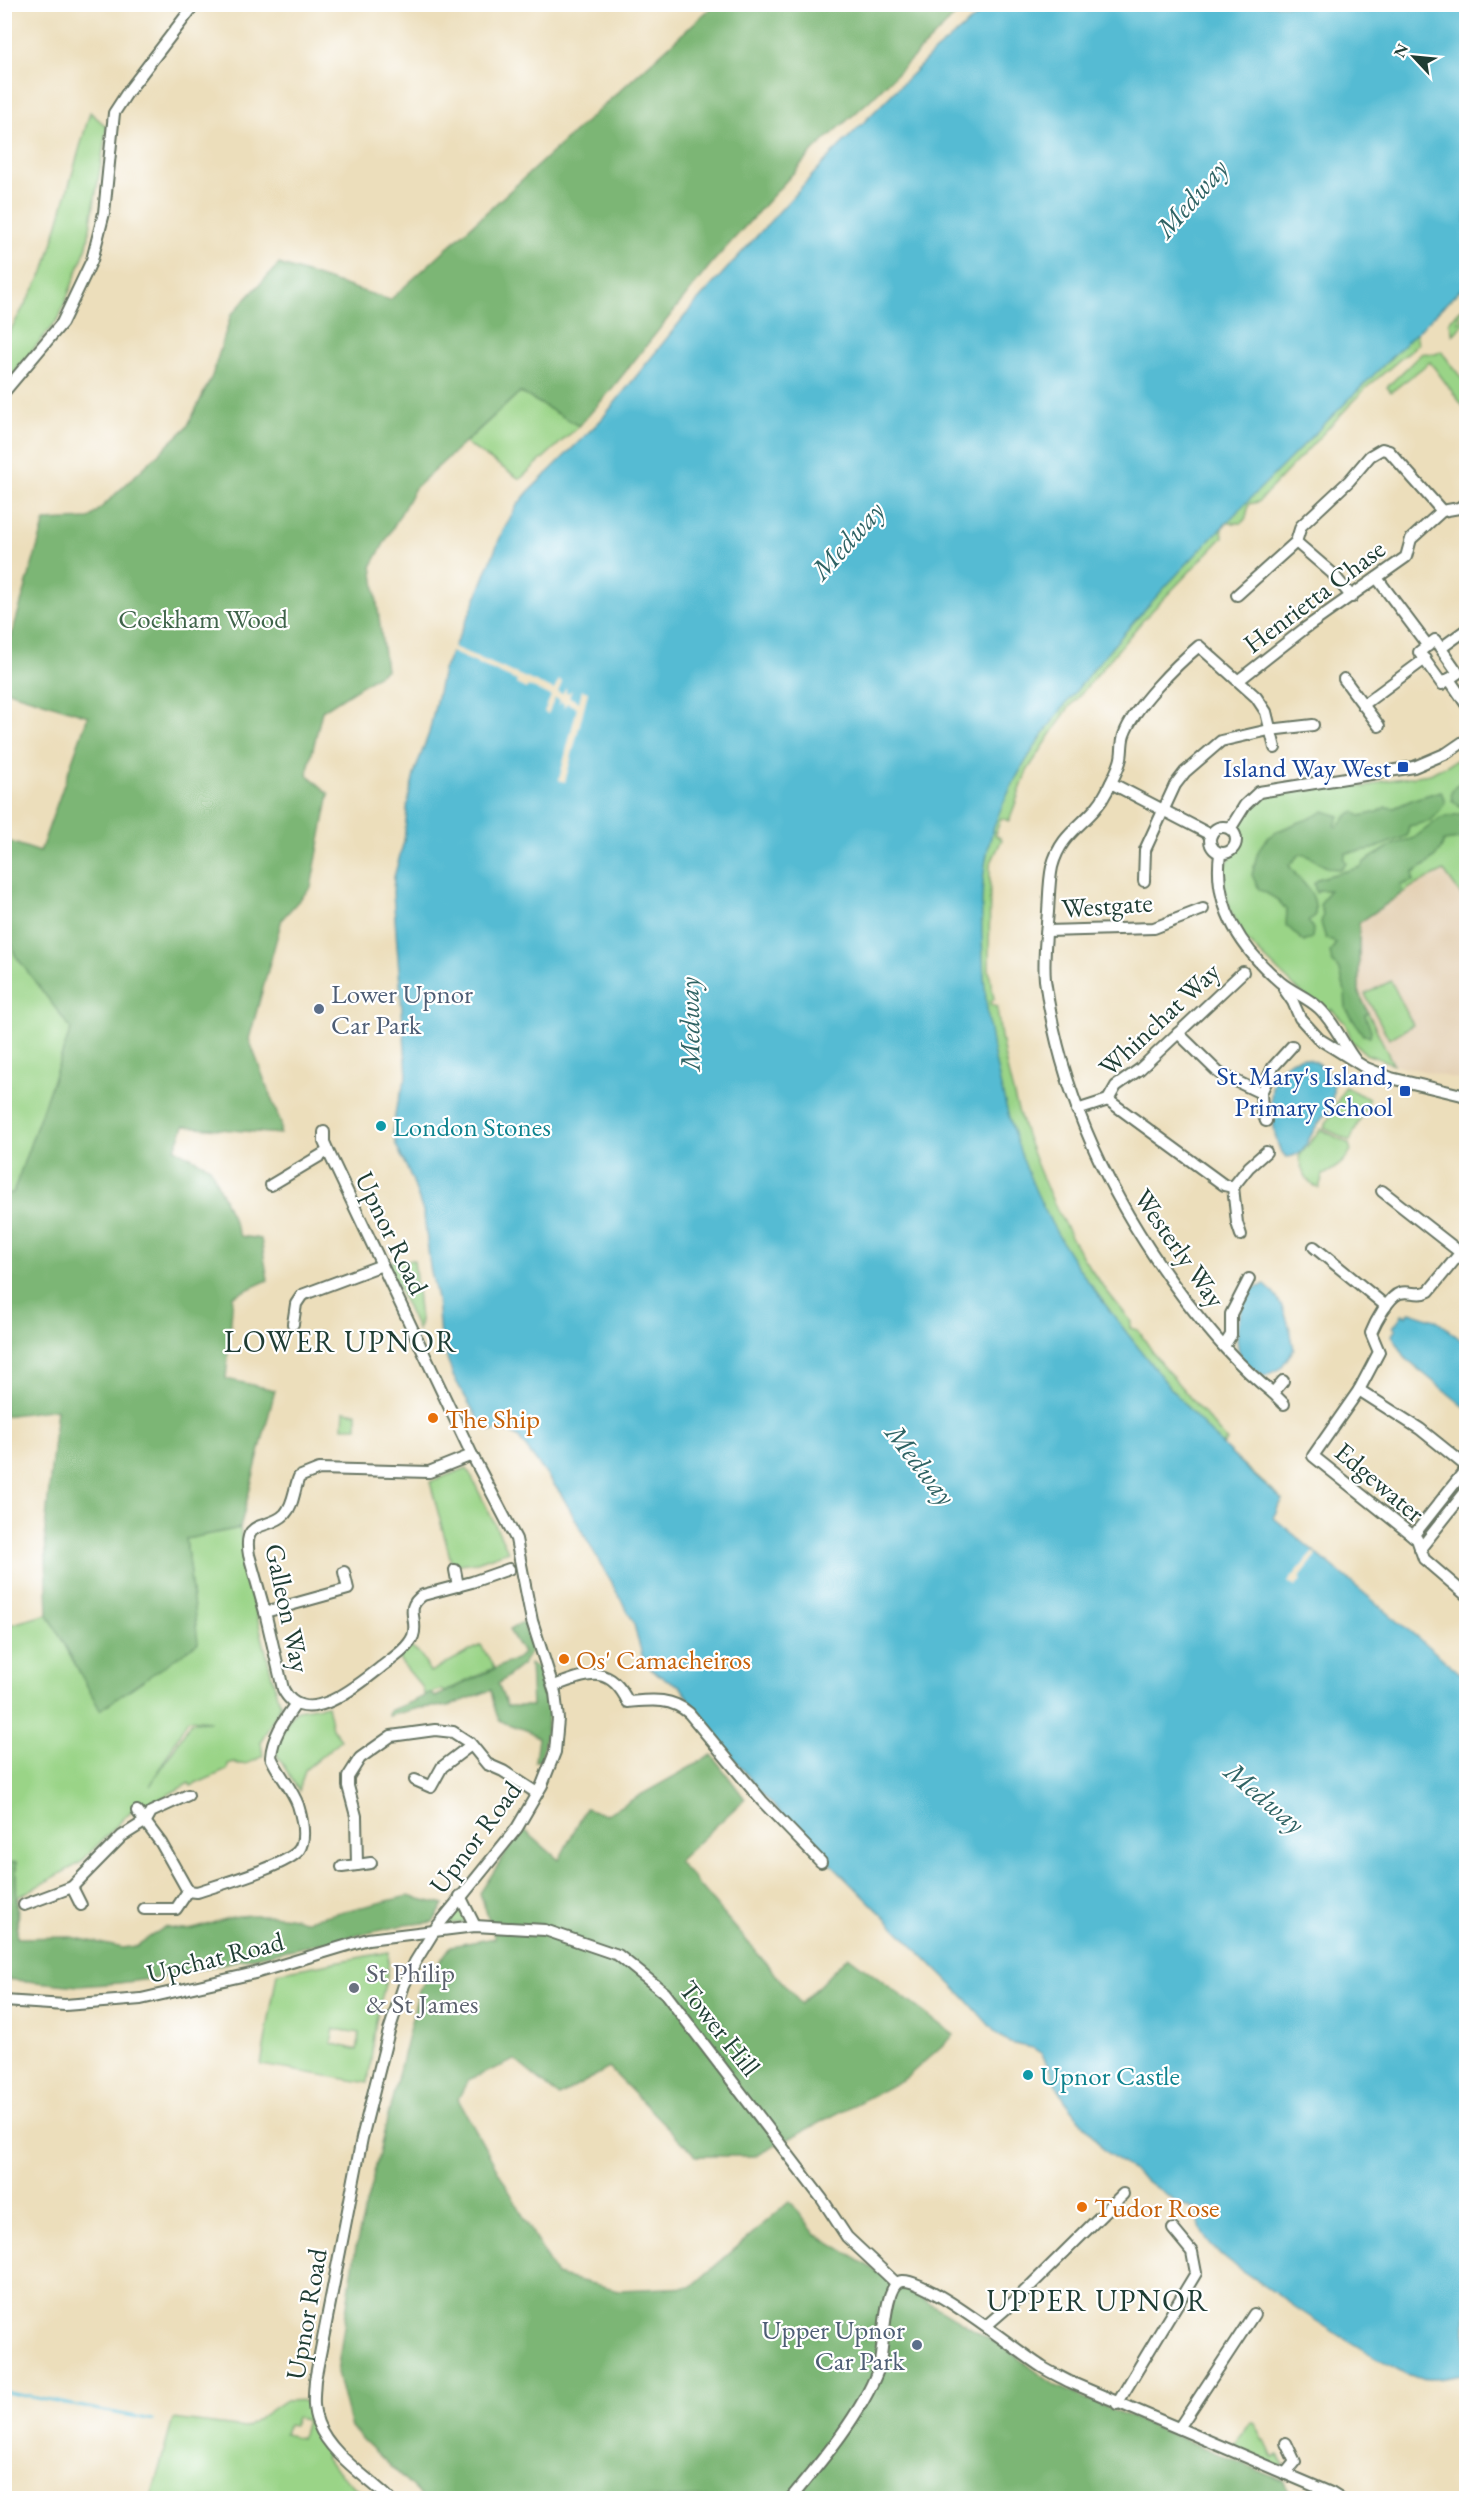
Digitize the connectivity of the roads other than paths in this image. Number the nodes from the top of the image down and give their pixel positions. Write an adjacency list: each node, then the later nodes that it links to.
1 (195, 4): 2 (street)
2 (4, 392)
3 (1467, 503): 4 (street, Henrietta Chase)
4 (1442, 511): 5 (street); 6 (street, Henrietta Chase)
5 (1296, 542): 7 (street); 8 (street)
6 (1377, 578): 8 (street, Henrietta Chase); 10 (street)
7 (1237, 595)
8 (1352, 597): 15 (street, Henrietta Chase)
9 (1467, 630): 11 (street)
10 (1428, 646): 11 (street); 12 (street)
11 (1441, 648): 14 (street)
12 (1425, 659): 14 (street); 16 (street)
13 (1344, 679): 16 (street)
14 (1449, 679): 17 (street)
15 (1239, 680): 20 (street); 23 (street, Westerly Way)
16 (1363, 705): 19 (street)
17 (1467, 705)
18 (1313, 725): 20 (street)
19 (1379, 726)
20 (1269, 730): 22 (street); 24 (street)
21 (1467, 740): 25 (street)
22 (1275, 748)
23 (1111, 783): 24 (street); 30 (street, Westerly Way)
24 (1163, 809): 26 (street); 28 (street)
25 (1230, 829): 26 (street); 27 (street)
26 (1211, 835): 27 (street)
27 (1221, 854): 32 (street)
28 (1144, 881)
29 (1203, 909): 30 (street, Westgate)
30 (1047, 932): 39 (street, Westerly Way)
31 (1243, 972): 33 (street, Whinchat Way)
32 (1281, 983): 35 (street); 35 (street)
33 (1178, 1033): 36 (street); 38 (street, Whinchat Way)
34 (1292, 1046): 36 (street)
35 (1355, 1060): 37 (street)
36 (1261, 1093): 40 (street)
37 (1465, 1096)
38 (1108, 1100): 39 (street); 45 (street)
39 (1077, 1110): 54 (street, Westerly Way)
40 (1266, 1121)
41 (324, 1132): 42 (street, Upnor Road)
42 (328, 1151): 44 (street); 50 (street, Upnor Road)
43 (1266, 1152): 45 (street)
44 (272, 1185)
45 (1233, 1186): 47 (street)
46 (1382, 1191): 49 (street)
47 (1241, 1234)
48 (1314, 1246): 52 (street)
49 (1461, 1253): 52 (street)
50 (382, 1265): 53 (street); 59 (street, Upnor Road)
51 (1249, 1279): 54 (street)
52 (1386, 1306): 56 (street)
53 (293, 1324)
54 (1224, 1346): 57 (street, Westerly Way)
55 (1283, 1381): 57 (street)
56 (1359, 1390): 60 (street); 62 (street, Edgewater)
57 (1273, 1393): 58 (street, Westerly Way)
58 (1284, 1404)
59 (472, 1455): 69 (street, Galleon Way); 70 (street, Upnor Road)
60 (1467, 1468): 62 (street)
61 (1467, 1491): 63 (street)
62 (1413, 1536): 63 (street, Edgewater)
63 (1420, 1549): 68 (street, Edgewater)
64 (509, 1569): 67 (street, Galleon Way)
65 (455, 1570): 67 (street)
66 (344, 1572): 69 (street)
67 (458, 1586): 71 (street, Galleon Way)
68 (1467, 1595)
69 (266, 1612): 71 (street, Galleon Way)
70 (554, 1686): 74 (street, Upnor Road); 78 (street)
71 (296, 1705): 83 (street)
72 (471, 1745): 73 (street); 74 (street); 80 (street)
73 (414, 1780)
74 (537, 1793): 84 (street, Upnor Road)
75 (188, 1795): 77 (street)
76 (137, 1811): 77 (street)
77 (146, 1821): 82 (street); 83 (street)
78 (821, 1862)
79 (371, 1863): 80 (street)
80 (357, 1865): 81 (street)
81 (342, 1867)
82 (72, 1887): 85 (street); 86 (street)
83 (188, 1891): 87 (street)
84 (460, 1896): 88 (street); 89 (street, Upnor Road)
85 (24, 1905)
86 (81, 1905)
87 (144, 1909)
88 (475, 1926): 89 (street, Tower Hill); 93 (street, Tower Hill)
89 (434, 1931): 90 (street, Upchat Road); 100 (street, Upnor Road)
90 (4, 2001)
91 (1123, 2194): 95 (street)
92 (1173, 2229): 96 (street)
93 (896, 2283): 95 (street); 101 (street)
94 (1254, 2314): 97 (street)
95 (987, 2326): 96 (street)
96 (1117, 2404): 97 (street)
97 (1179, 2428): 99 (street)
98 (1286, 2443): 99 (street)
99 (1284, 2474): 102 (street)
100 (389, 2499)
101 (791, 2499)
102 (1339, 2499)

